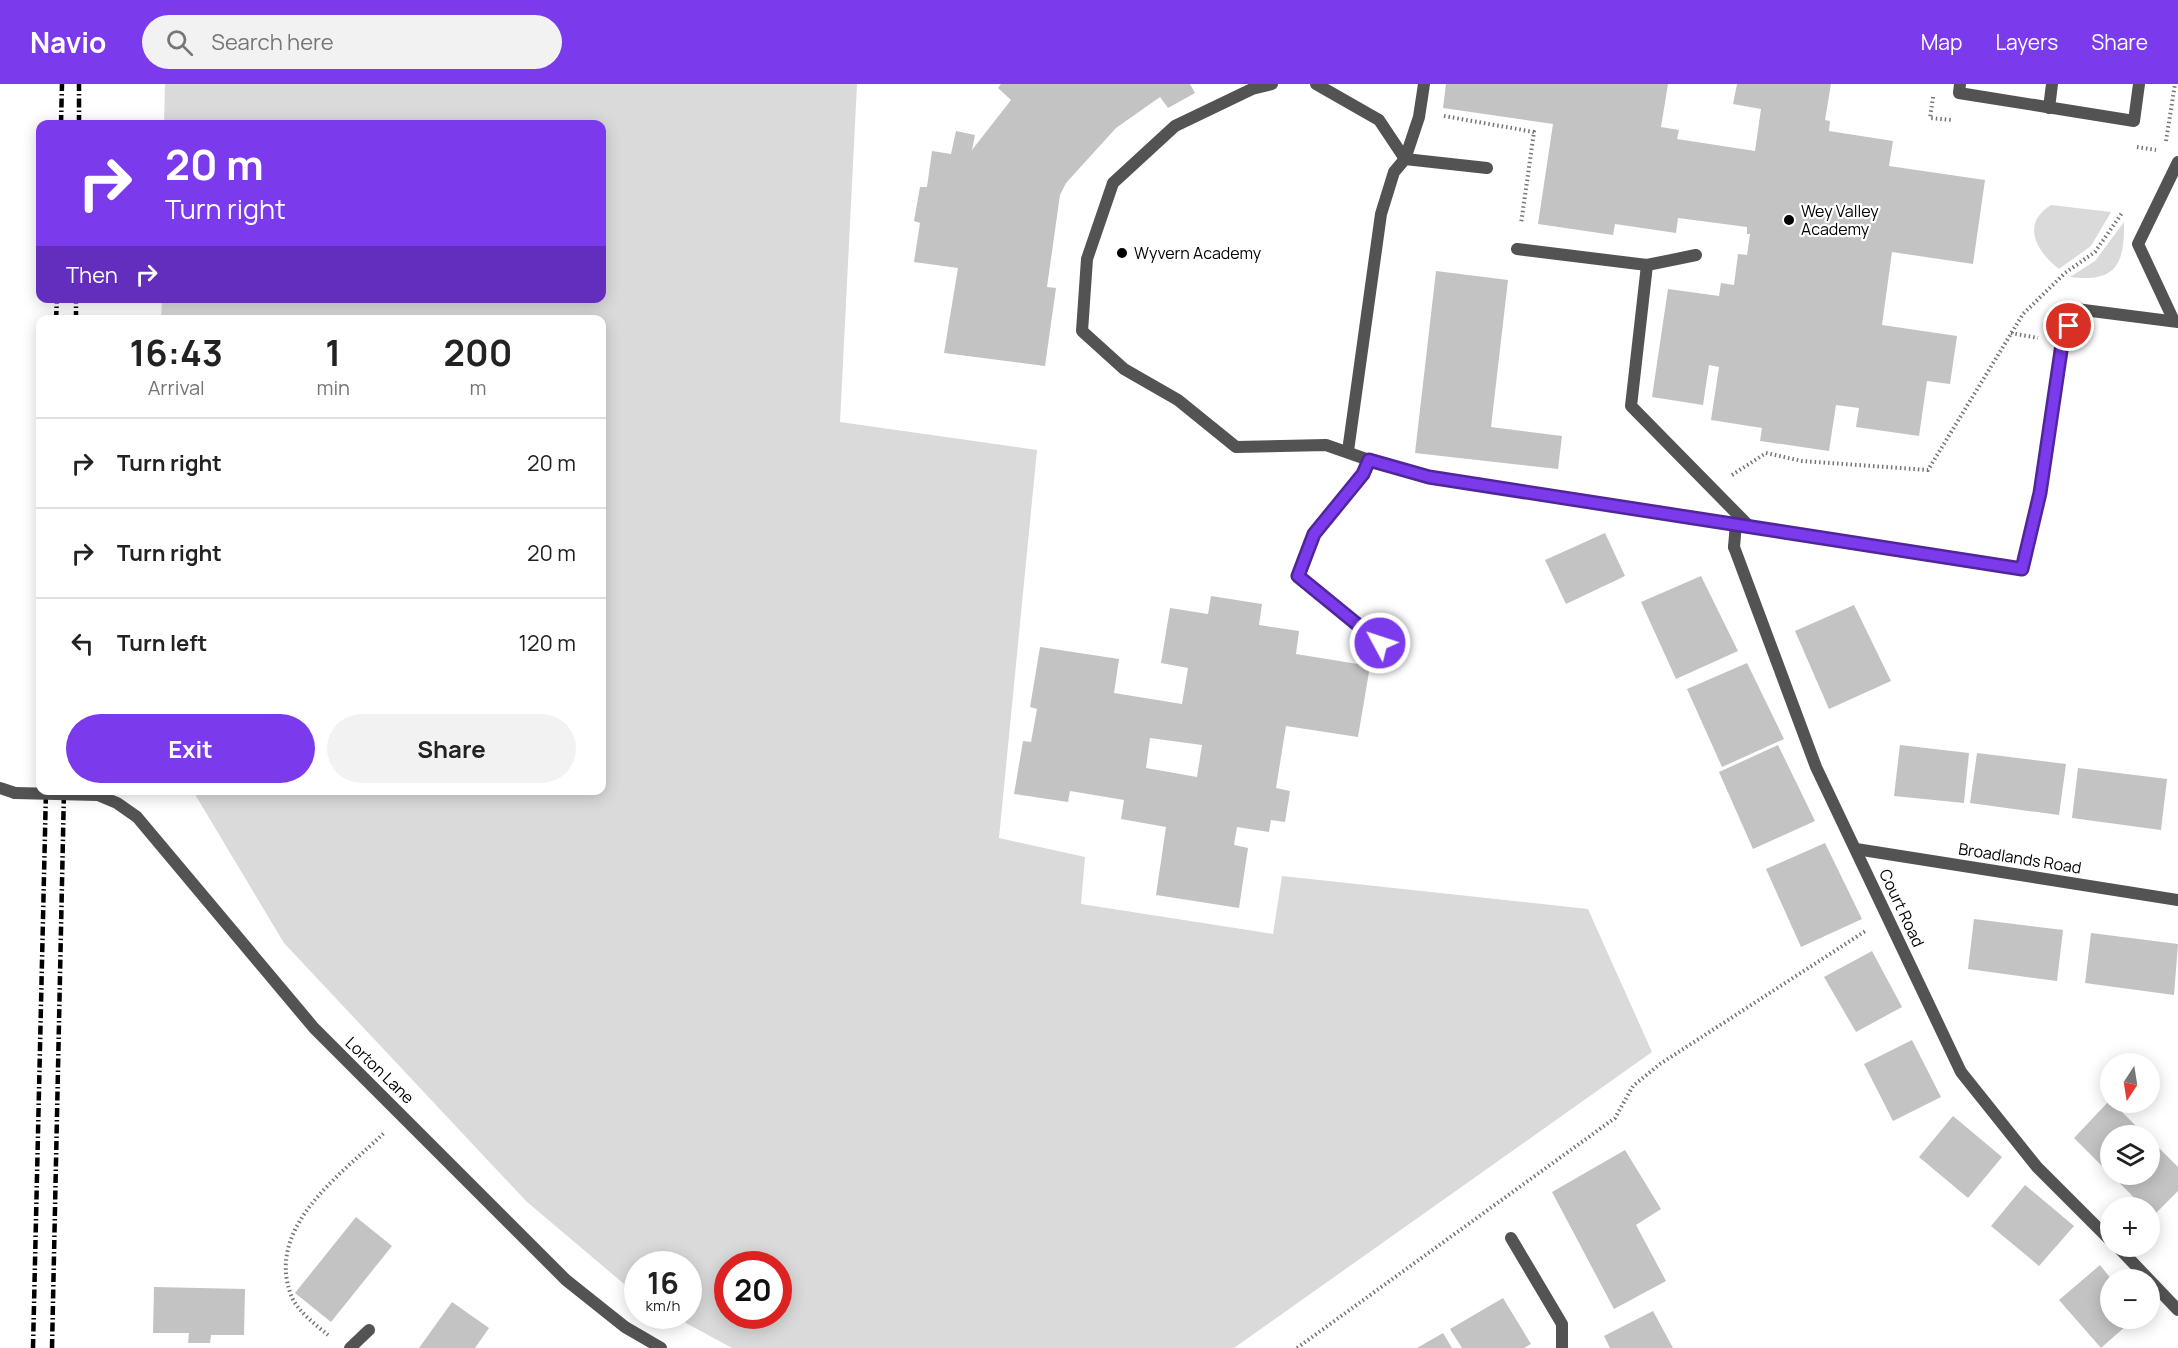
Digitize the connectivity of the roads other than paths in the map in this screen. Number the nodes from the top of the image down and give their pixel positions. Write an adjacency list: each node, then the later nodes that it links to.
1 (1272, 84): 15 (street)
2 (1316, 84): 8 (street)
3 (1424, 84): 8 (street)
4 (1960, 84): 7 (street)
5 (2052, 84): 7 (street)
6 (2139, 84): 7 (street)
7 (2049, 108)
8 (1405, 159): 10 (street); 15 (street)
9 (2178, 162): 14 (street)
10 (1487, 168)
11 (1517, 249): 13 (street)
12 (1696, 255): 13 (street)
13 (1647, 265): 18 (street)
14 (2176, 322): 18 (street)
15 (1348, 451): 16 (street)
16 (1369, 460): 17 (street); 19 (street)
17 (1736, 524): 18 (street); 23 (street, Court Road)
18 (1749, 526)
19 (1380, 643)
20 (0, 788): 21 (street, Lorton Lane, bridge)
21 (36, 794)
22 (98, 795): 31 (street, Lorton Lane, bridge)
23 (1856, 849): 24 (street, Broadlands Road); 25 (street, Court Road)
24 (2178, 900)
25 (2100, 1230)
26 (1511, 1238): 32 (street)
27 (2127, 1257): 28 (street)
28 (2178, 1310)
29 (369, 1330): 30 (street)
30 (350, 1348)
31 (661, 1348)
32 (1562, 1348)

